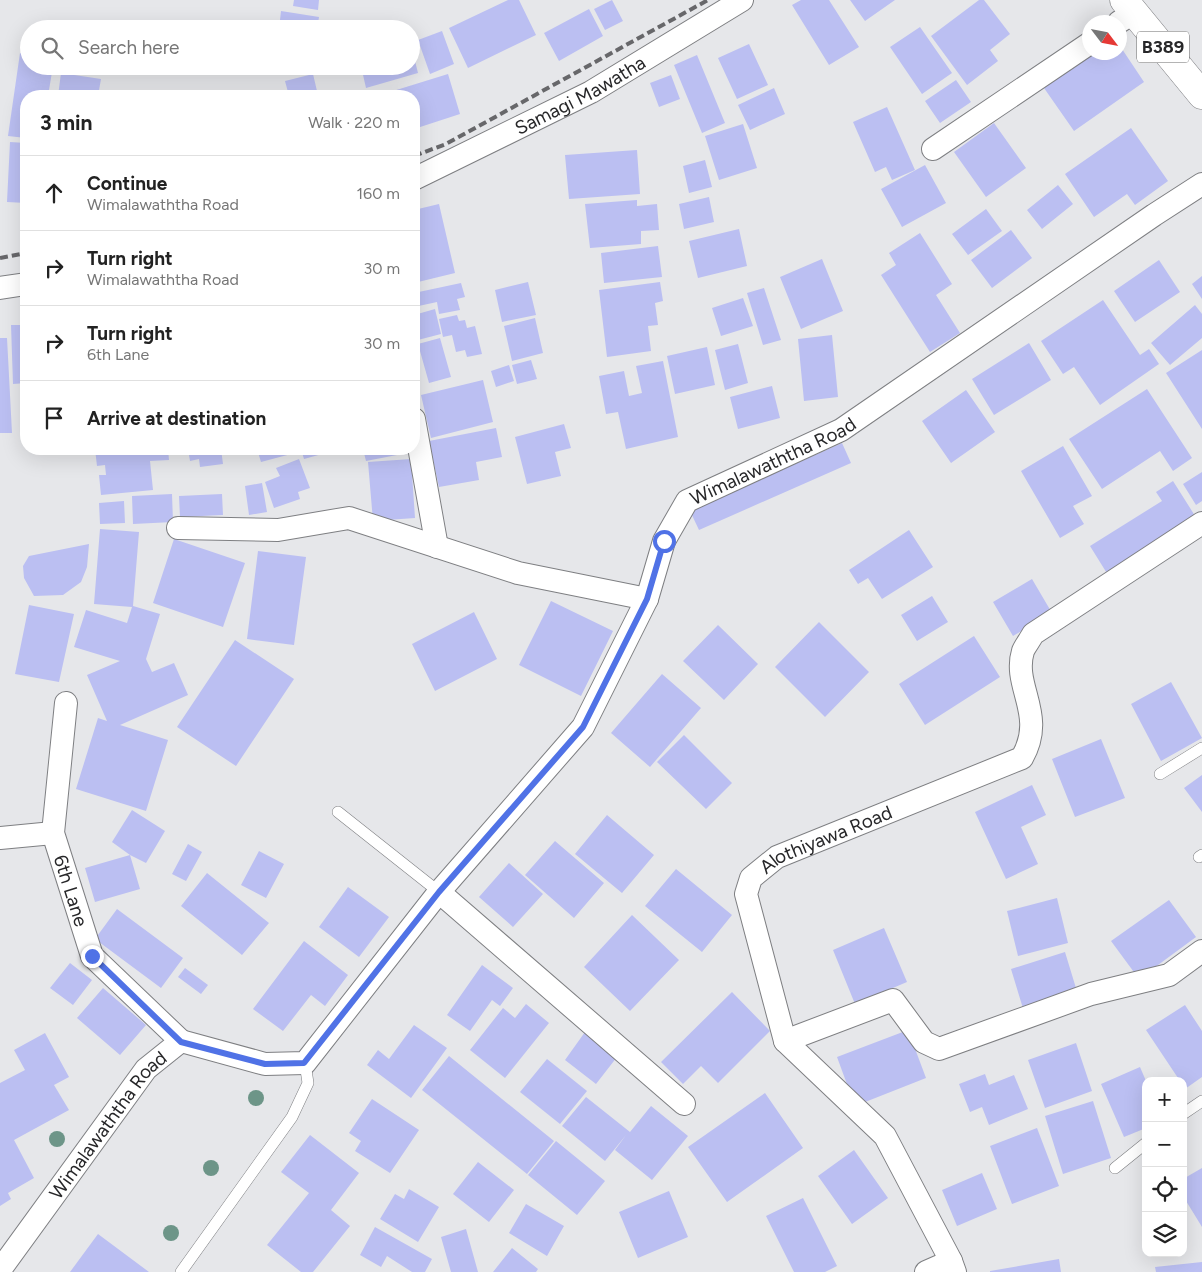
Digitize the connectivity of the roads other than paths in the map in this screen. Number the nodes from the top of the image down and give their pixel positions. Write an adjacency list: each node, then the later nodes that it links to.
1 (742, 0): 6 (street, Samagi Mawatha)
2 (1126, 11): 4 (main road, B389)
3 (1082, 48): 5 (street)
4 (1202, 95)
5 (933, 149)
6 (420, 176)
7 (1202, 184): 14 (street, Wimalawaththa Road)
8 (20, 285): 9 (street)
9 (0, 288)
10 (420, 452): 13 (street)
11 (1202, 523): 23 (street, Alothiyawa Road)
12 (178, 528): 13 (street)
13 (437, 547): 14 (street)
14 (647, 599): 21 (street, Wimalawaththa Road)
15 (66, 703): 19 (street, 6th Lane)
16 (1202, 748): 17 (lane)
17 (1160, 774)
18 (338, 812): 21 (lane)
19 (53, 833): 20 (street); 24 (street, 6th Lane)
20 (0, 838)
21 (439, 892): 25 (street, Wimalawaththa Road); 27 (street)
22 (1202, 951): 23 (street)
23 (785, 1041): 31 (street)
24 (181, 1042): 25 (street, Wimalawaththa Road); 32 (street, Wimalawaththa Road)
25 (304, 1063): 33 (lane)
26 (1202, 1101): 28 (lane)
27 (684, 1104)
28 (1187, 1111)
29 (1142, 1147): 30 (lane)
30 (1116, 1168)
31 (953, 1266): 34 (street)
32 (0, 1270)
33 (181, 1272)
34 (926, 1272)

